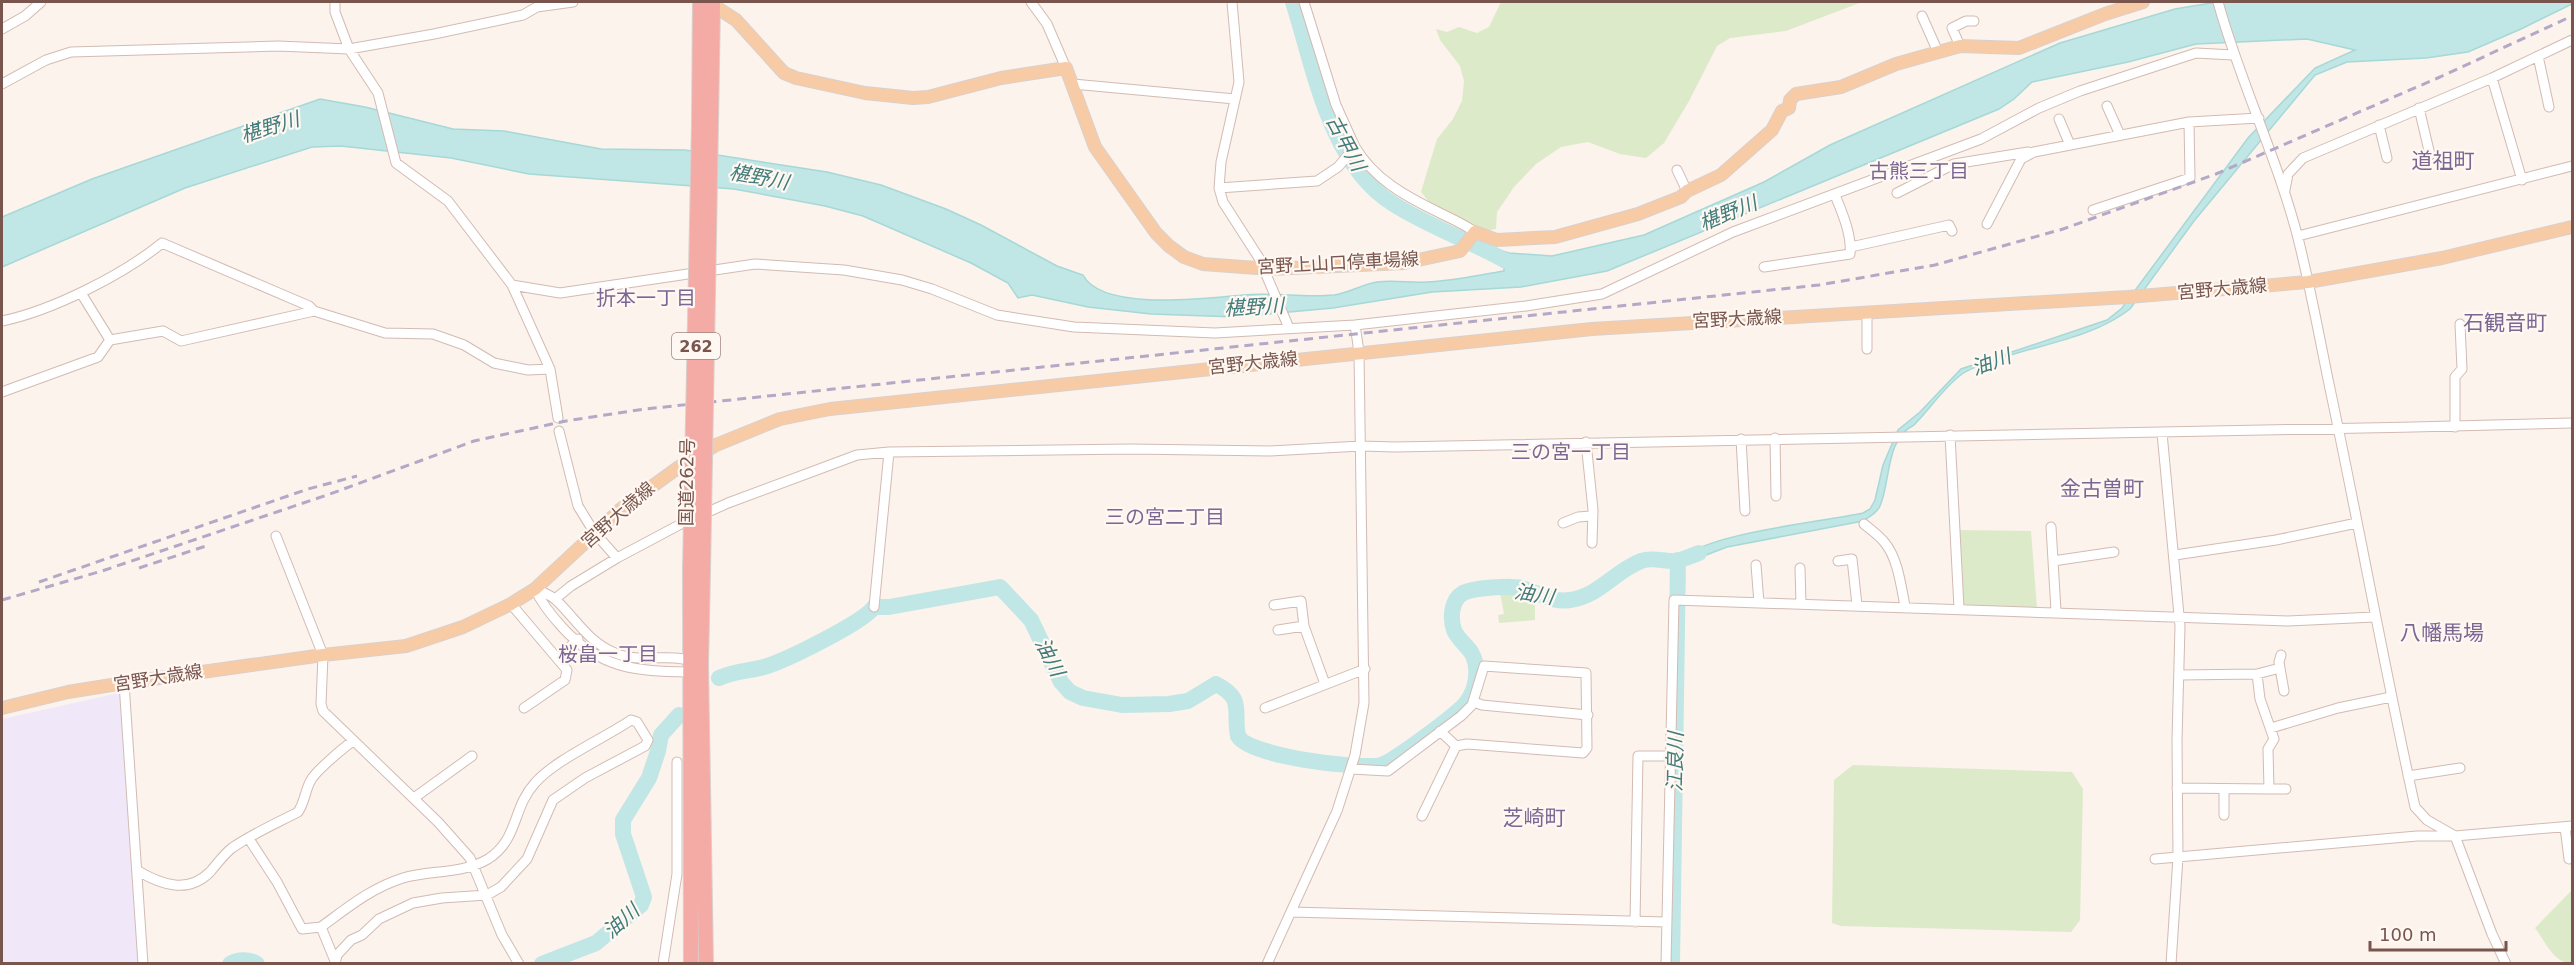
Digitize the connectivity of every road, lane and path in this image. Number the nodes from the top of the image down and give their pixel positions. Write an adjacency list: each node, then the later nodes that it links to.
1 (41, 2): 12 (street)
2 (335, 2): 15 (street)
3 (573, 2): 15 (street)
4 (708, 2): 19 (main road); 119 (highway, 国道262号 / 262, bridge)
5 (1031, 2): 19 (street)
6 (1232, 2): 23 (street)
7 (1304, 2): 33 (street)
8 (2144, 2): 14 (main road)
9 (2218, 2): 17 (street)
10 (1922, 16): 16 (street)
11 (1968, 18): 14 (street)
12 (2, 29)
13 (2572, 39): 18 (street)
14 (1960, 46): 16 (main road)
15 (349, 50): 21 (street); 57 (street)
16 (1938, 52): 43 (main road)
17 (2232, 52): 28 (street); 39 (street)
18 (2538, 56): 20 (street); 25 (street)
19 (1066, 68): 22 (main road, 宮野上山口停車場線)
20 (2492, 78): 26 (street); 40 (street)
21 (2, 84)
22 (1073, 84): 23 (street); 55 (main road, 宮野上山口停車場線)
23 (1235, 99): 42 (street)
24 (2107, 106): 31 (street)
25 (2549, 107)
26 (2419, 108): 30 (street); 35 (street)
27 (2059, 120): 32 (street)
28 (2259, 120): 29 (street); 46 (street)
29 (2189, 123): 31 (street); 47 (street)
30 (2379, 125): 36 (street); 46 (street)
31 (2120, 135): 32 (street)
32 (2070, 145): 34 (street)
33 (1354, 148): 42 (street); 51 (street)
34 (2034, 152): 41 (street); 48 (street)
35 (2430, 155)
36 (2387, 158)
37 (2572, 166): 40 (street)
38 (1677, 170): 43 (street)
39 (1890, 175): 41 (street); 45 (street)
40 (2522, 180): 52 (street)
41 (1907, 187): 44 (street)
42 (1219, 188): 55 (street)
43 (1687, 191): 51 (main road)
44 (1897, 193)
45 (1835, 195): 53 (street); 63 (street)
46 (2285, 196): 52 (street)
47 (2093, 210)
48 (1987, 224)
49 (1950, 225): 53 (street)
50 (2572, 227): 56 (main road, 宮野大歳線)
51 (1473, 233): 55 (main road, 宮野上山口停車場線)
52 (2298, 236): 56 (street)
53 (1851, 248): 54 (street)
54 (1764, 267)
55 (1263, 270): 64 (street)
56 (2308, 282): 60 (main road, 宮野大歳線); 73 (street)
57 (513, 285): 64 (street); 68 (street)
58 (81, 293): 59 (street); 61 (street); 65 (street)
59 (314, 311): 65 (street); 68 (street)
60 (1867, 312): 66 (street); 67 (main road, 宮野大歳線)
61 (2, 321)
62 (2460, 324): 72 (street)
63 (1355, 325): 64 (street); 67 (street)
64 (1288, 326)
65 (110, 340): 69 (street)
66 (1867, 349)
67 (1359, 352): 80 (street); 89 (main road, 宮野大歳線)
68 (550, 369): 70 (street)
69 (2, 392)
70 (558, 418)
71 (2572, 423): 72 (street)
72 (2455, 427): 73 (street)
73 (2339, 429): 75 (street); 86 (street)
74 (559, 430): 89 (street)
75 (2162, 433): 76 (street); 93 (street)
76 (1950, 435): 77 (street); 108 (street)
77 (1775, 438): 78 (street); 82 (street)
78 (1741, 439): 79 (street); 83 (street)
79 (1586, 442): 80 (street); 84 (street)
80 (1360, 446): 81 (street); 121 (street)
81 (889, 452): 94 (street); 106 (street)
82 (1776, 496)
83 (1745, 511)
84 (1591, 516): 85 (street); 91 (street)
85 (1563, 523)
86 (2357, 523): 93 (street); 111 (street)
87 (1864, 524): 107 (street)
88 (2051, 527): 96 (street)
89 (594, 532): 94 (street); 99 (main road, 宮野大歳線)
90 (276, 536): 116 (street)
91 (1592, 543)
92 (2114, 552): 96 (street)
93 (2175, 555): 110 (street)
94 (618, 558): 100 (street)
95 (1838, 561): 105 (street)
96 (2053, 561): 109 (street)
97 (1756, 565): 101 (street)
98 (1800, 568): 102 (street)
99 (535, 589): 100 (street); 103 (main road, 宮野大歳線); 115 (street)
100 (555, 599): 114 (street)
101 (1759, 603): 102 (street); 138 (street)
102 (1801, 603): 105 (street)
103 (511, 604): 116 (main road, 宮野大歳線); 118 (street)
104 (1274, 605): 112 (street)
105 (1857, 605): 107 (street)
106 (874, 606)
107 (1905, 606): 108 (street)
108 (1959, 608): 109 (street)
109 (2056, 611): 110 (street)
110 (2178, 615): 111 (street); 123 (street)
111 (2375, 618): 127 (street)
112 (1304, 626): 113 (street); 125 (street)
113 (1278, 630)
114 (583, 633): 115 (street); 119 (street)
115 (575, 641): 118 (street); 119 (street)
116 (323, 655): 124 (main road, 宮野大歳線); 135 (street)
117 (2281, 655): 120 (street)
118 (558, 658): 130 (street)
119 (693, 666): 167 (highway, 国道262号 / 262); 168 (highway, 国道262号 / 262)
120 (2280, 668): 122 (street); 126 (street)
121 (1365, 669): 125 (street); 141 (street)
122 (2257, 674): 123 (street); 133 (street)
123 (2179, 675): 143 (street)
124 (124, 683): 129 (main road, 宮野大歳線); 157 (street)
125 (1325, 684): 131 (street)
126 (2284, 691)
127 (2391, 697): 133 (street); 142 (street)
128 (1474, 702): 132 (street); 132 (street); 134 (street)
129 (2, 708)
130 (524, 708)
131 (1265, 708)
132 (1588, 714): 136 (street)
133 (2271, 728): 145 (street)
134 (1440, 732): 136 (street); 141 (street)
135 (353, 741): 147 (street); 152 (street)
136 (1456, 746): 149 (street)
137 (472, 756): 147 (street)
138 (1671, 756): 160 (street); 161 (street)
139 (678, 762): 166 (street)
140 (2460, 768): 142 (street)
141 (1351, 769): 159 (street)
142 (2408, 776): 151 (street)
143 (2178, 788): 144 (street); 153 (street)
144 (2224, 789): 145 (street); 148 (street)
145 (2269, 789): 146 (street)
146 (2286, 789)
147 (414, 798): 156 (street)
148 (2224, 815)
149 (1422, 816)
150 (2569, 826): 151 (street); 155 (street)
151 (2456, 836): 153 (street); 172 (street)
152 (249, 839): 157 (street); 162 (street)
153 (2178, 856): 154 (street); 171 (street)
154 (2155, 859)
155 (2569, 859)
156 (473, 864): 158 (street); 158 (street); 162 (street)
157 (138, 871): 164 (street)
158 (487, 895): 163 (street); 165 (street)
159 (1291, 912): 160 (street); 169 (street)
160 (1635, 922): 161 (street)
161 (1666, 922): 170 (street)
162 (321, 927): 163 (street)
163 (335, 962)
164 (143, 963)
165 (519, 963)
166 (663, 963)
167 (691, 963)
168 (706, 963)
169 (1267, 963)
170 (1666, 963)
171 (2171, 963)
172 (2506, 963)

